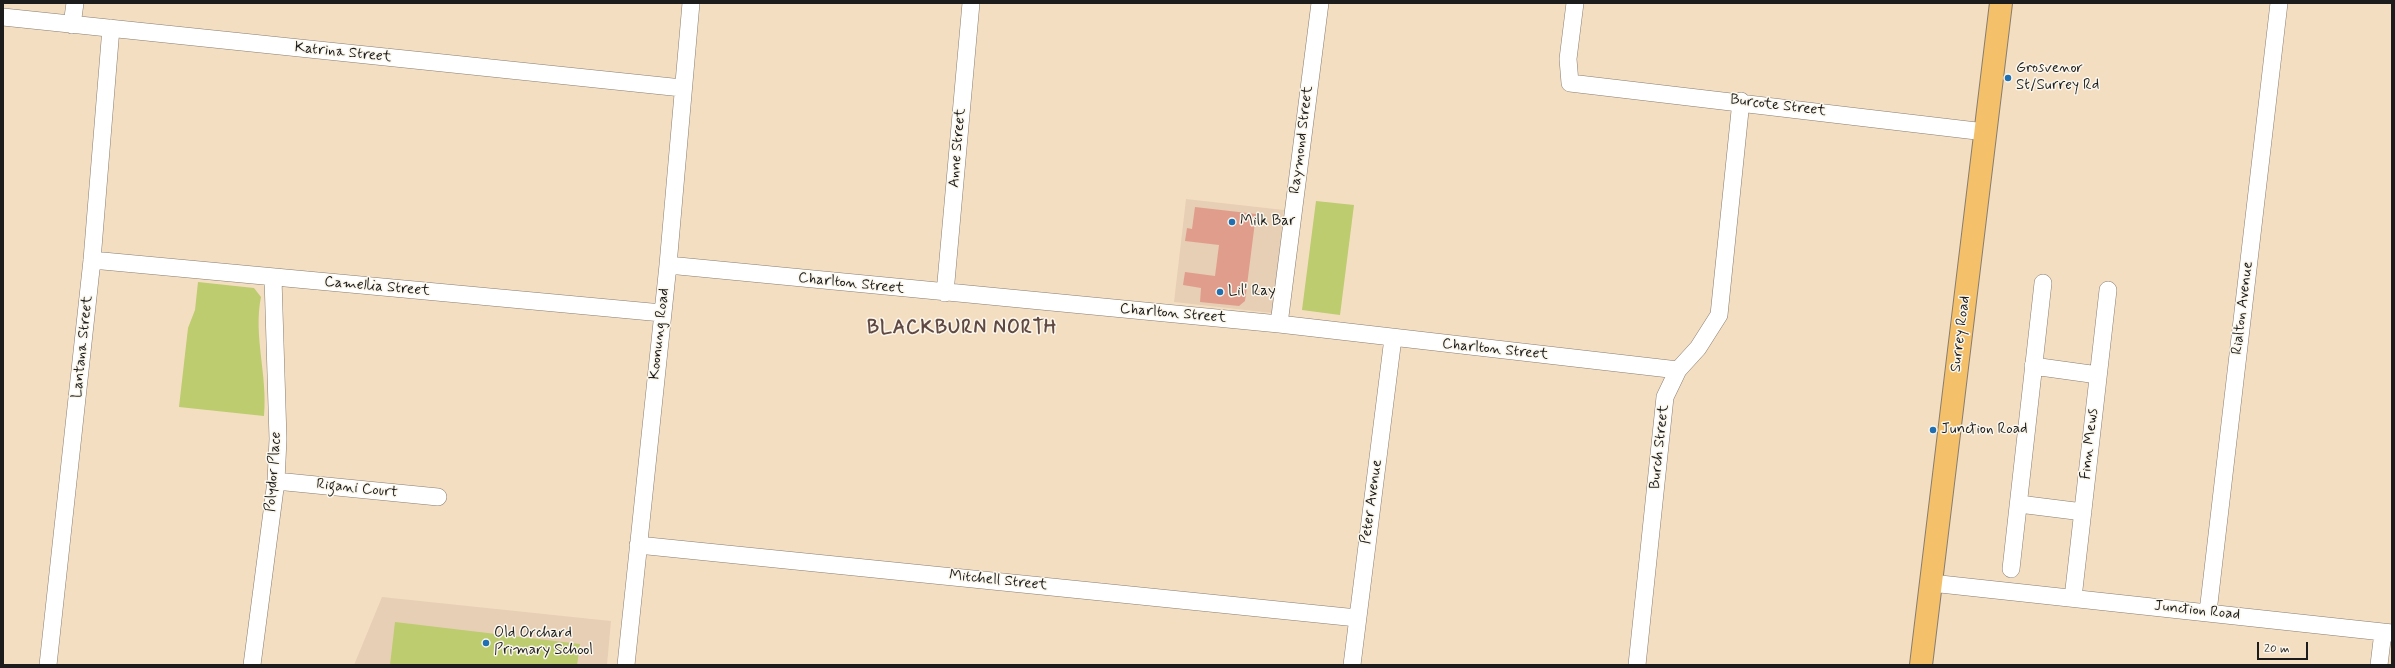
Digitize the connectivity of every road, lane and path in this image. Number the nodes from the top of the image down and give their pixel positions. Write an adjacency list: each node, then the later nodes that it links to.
1 (75, 3): 9 (street)
2 (691, 3): 11 (street, Koonung Road)
3 (971, 3): 19 (street, Anne Street)
4 (1320, 3): 21 (street, Raymond Street)
5 (1575, 3): 12 (street, Burcote Street)
6 (2001, 3): 13 (main road, Surrey Road)
7 (2279, 3): 34 (street, Rialton Avenue)
8 (3, 17): 9 (street, Katrina Street)
9 (72, 25): 10 (street, Katrina Street)
10 (110, 28): 11 (street, Katrina Street); 14 (street, Lantana Street)
11 (682, 88): 15 (street, Koonung Road)
12 (1741, 101): 13 (street, Burcote Street); 24 (street, Burch Street)
13 (1985, 132): 32 (main road, Surrey Road)
14 (92, 260): 16 (street, Camellia Street); 37 (street, Lantana Street)
15 (668, 265): 19 (street, Charlton Street); 20 (street, Koonung Road)
16 (273, 278): 20 (street, Camellia Street); 26 (street, Polydor Place)
17 (2043, 283): 23 (street)
18 (2108, 290): 25 (street, Finn Mews)
19 (944, 293): 21 (street, Charlton Street)
20 (662, 313): 30 (street, Koonung Road)
21 (1279, 324): 22 (street, Charlton Street)
22 (1394, 338): 24 (street, Charlton Street); 35 (street, Peter Avenue)
23 (2032, 366): 25 (street); 28 (street)
24 (1678, 370): 41 (street, Burch Street)
25 (2098, 375): 29 (street, Finn Mews)
26 (276, 481): 27 (street, Rigani Court); 38 (street, Polydor Place)
27 (438, 497)
28 (2019, 504): 29 (street); 31 (street)
29 (2083, 512): 33 (street, Finn Mews)
30 (638, 545): 35 (street, Mitchell Street); 39 (street, Koonung Road)
31 (2011, 569)
32 (1931, 584): 33 (street, Junction Road); 42 (main road, Surrey Road)
33 (2074, 598): 34 (street, Junction Road)
34 (2208, 612): 36 (street, Junction Road)
35 (1357, 618): 40 (street, Peter Avenue)
36 (2387, 632): 43 (street)
37 (48, 665)
38 (252, 665)
39 (626, 665)
40 (1352, 665)
41 (1637, 665)
42 (1921, 665)
43 (2379, 665)

